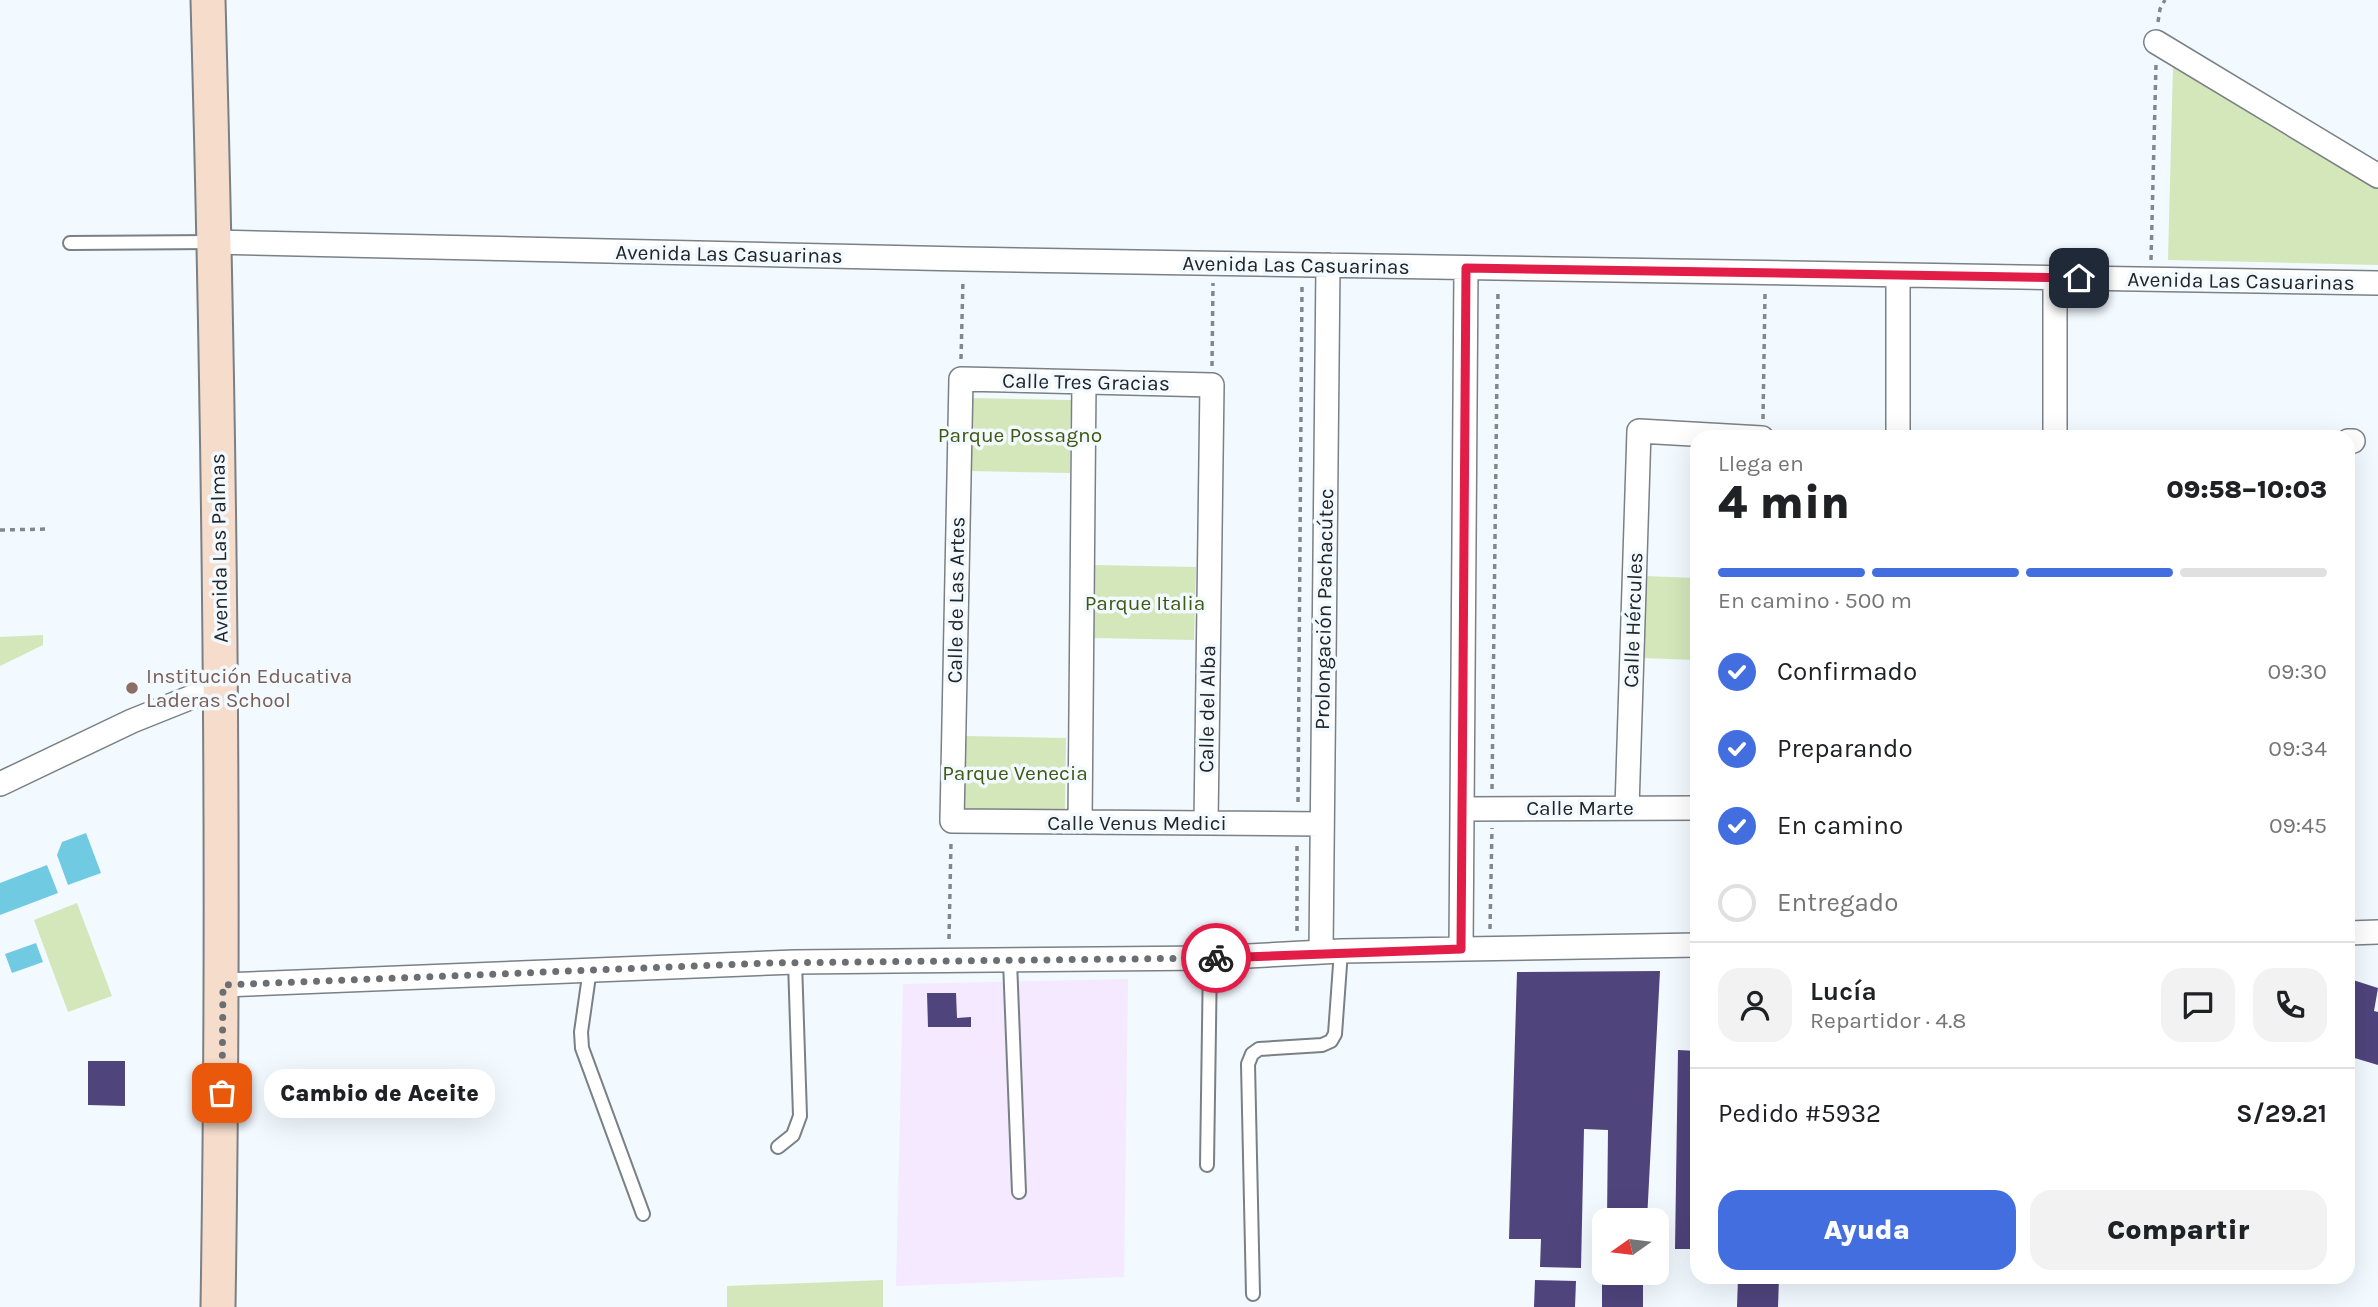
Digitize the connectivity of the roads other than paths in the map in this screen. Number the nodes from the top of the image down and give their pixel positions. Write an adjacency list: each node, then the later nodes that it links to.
1 (208, 0): 4 (main road, Avenida Las Palmas)
2 (2156, 42): 3 (street)
3 (2378, 176)
4 (215, 242): 5 (lane); 6 (street, Avenida Las Casuarinas); 17 (main road, Avenida Las Palmas)
5 (70, 243)
6 (1328, 265): 7 (street, Avenida Las Casuarinas); 25 (street, Prolongación Pachacútec)
7 (1466, 268): 8 (street, Avenida Las Casuarinas); 21 (street)
8 (1898, 275): 9 (street, Avenida Las Casuarinas); 14 (street)
9 (2055, 278): 10 (street, Avenida Las Casuarinas); 15 (street)
10 (2378, 283)
11 (961, 379): 12 (street, Calle Tres Gracias); 22 (street, Calle de Las Artes)
12 (1084, 382): 13 (street, Calle Tres Gracias); 23 (street)
13 (1212, 385): 24 (street, Calle del Alba)
14 (1898, 430)
15 (2055, 430)
16 (1690, 433): 19 (street, Calle Hércules)
17 (222, 685): 18 (street); 35 (main road, Avenida Las Palmas)
18 (0, 784)
19 (1627, 808): 20 (street, Calle Marte); 21 (street, Calle Marte)
20 (1690, 808)
21 (1462, 809): 29 (street)
22 (952, 821): 23 (street, Calle Venus Medici)
23 (1080, 822): 24 (street, Calle Venus Medici)
24 (1206, 823): 25 (street, Calle Venus Medici)
25 (1322, 824): 30 (street, Prolongación Pachacútec)
26 (2378, 932): 27 (street)
27 (2355, 933)
28 (1690, 945): 29 (street)
29 (1461, 949): 30 (street)
30 (1331, 952): 31 (street); 40 (lane)
31 (1210, 958): 32 (street); 37 (lane)
32 (1010, 961): 33 (street); 38 (lane)
33 (796, 962): 34 (street); 36 (lane)
34 (590, 969): 35 (street); 39 (lane)
35 (223, 985): 41 (main road, Avenida Las Palmas)
36 (778, 1147)
37 (1207, 1165)
38 (1019, 1192)
39 (643, 1214)
40 (1253, 1294)
41 (218, 1307)

